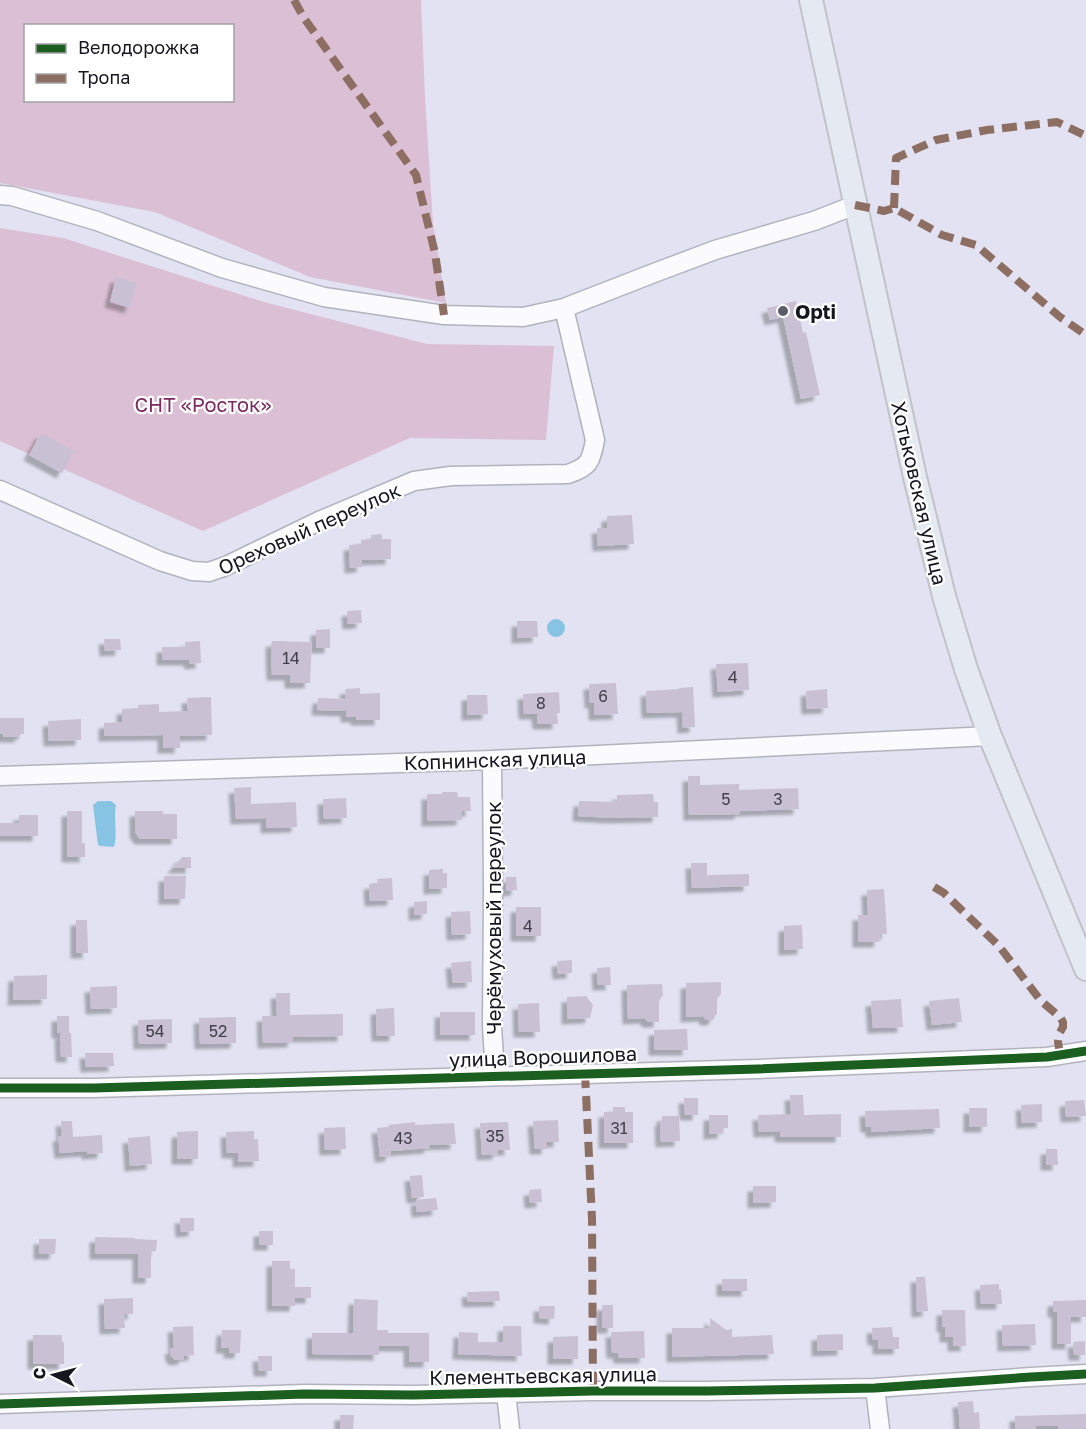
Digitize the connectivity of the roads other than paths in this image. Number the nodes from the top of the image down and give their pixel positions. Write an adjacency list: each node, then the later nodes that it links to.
1 (811, 0): 3 (main road, Хотьковская улица)
2 (0, 195): 4 (street)
3 (855, 205): 4 (street); 6 (main road, Хотьковская улица)
4 (564, 308): 5 (street, Ореховый переулок)
5 (0, 490)
6 (990, 736): 7 (street, Копнинская улица); 9 (main road, Хотьковская улица)
7 (492, 760): 8 (street, Копнинская улица); 11 (street, Черёмуховый переулок)
8 (0, 776)
9 (1086, 969)
10 (1086, 1051): 11 (street, улица Ворошилова)
11 (495, 1075): 12 (street, улица Ворошилова)
12 (0, 1088)
13 (1086, 1374): 14 (street, Клементьевская улица)
14 (875, 1388): 15 (street, Клементьевская улица); 18 (street)
15 (506, 1393): 16 (street, Клементьевская улица); 17 (street)
16 (0, 1404)
17 (510, 1429)
18 (880, 1429)

